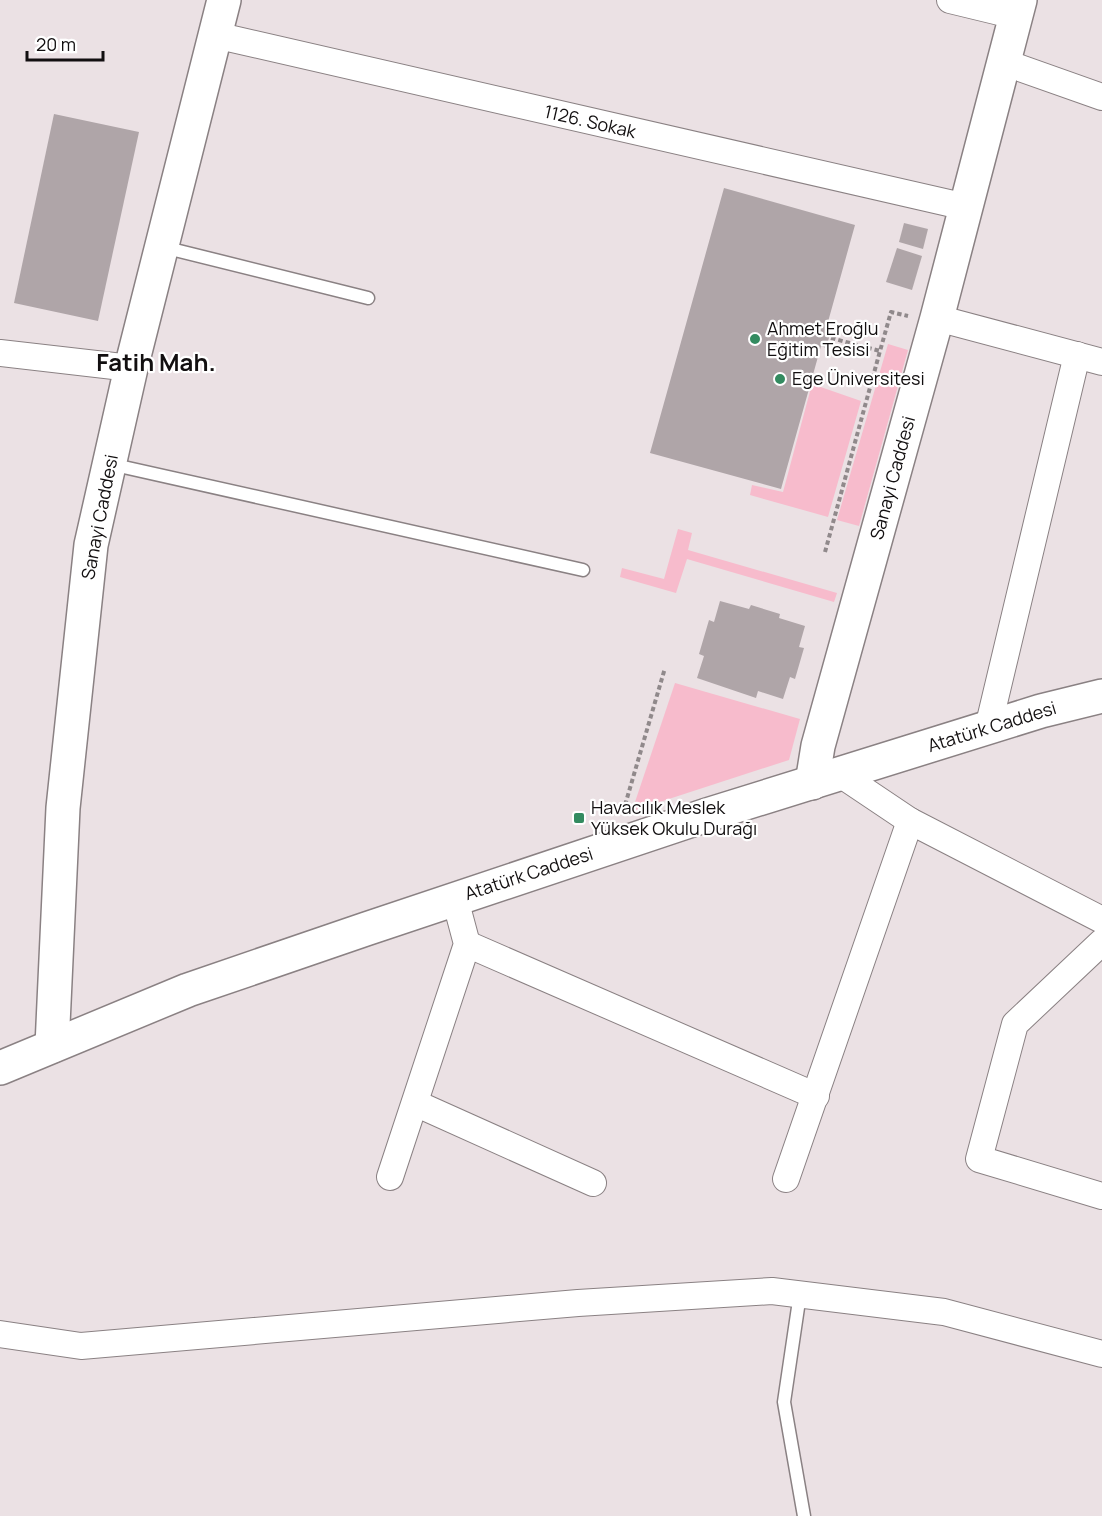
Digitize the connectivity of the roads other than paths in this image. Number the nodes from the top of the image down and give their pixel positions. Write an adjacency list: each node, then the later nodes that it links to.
1 (224, 0): 4 (street, Sanayi Caddesi)
2 (950, 0): 3 (street)
3 (1018, 8): 5 (street, Sanayi Caddesi)
4 (215, 35): 7 (street, 1126. Sokak); 8 (street, Sanayi Caddesi)
5 (1003, 62): 6 (street); 7 (street, Sanayi Caddesi)
6 (1102, 97)
7 (966, 207): 10 (street, Sanayi Caddesi)
8 (162, 246): 9 (lane); 14 (street, Sanayi Caddesi)
9 (368, 298)
10 (936, 321): 12 (street); 19 (street, Sanayi Caddesi)
11 (0, 353): 14 (street)
12 (1077, 355): 13 (street); 18 (street)
13 (1102, 362)
14 (131, 368): 15 (street, Sanayi Caddesi)
15 (109, 464): 16 (lane); 25 (street, Sanayi Caddesi)
16 (583, 570)
17 (1102, 696): 18 (street, Atatürk Caddesi)
18 (988, 728): 19 (street, Atatürk Caddesi)
19 (826, 778): 20 (street); 21 (street, Atatürk Caddesi)
20 (910, 821): 22 (street); 27 (street)
21 (454, 899): 24 (street); 25 (street, Atatürk Caddesi)
22 (1102, 920)
23 (1102, 942): 32 (street)
24 (467, 945): 27 (street); 28 (street)
25 (52, 1046): 26 (street, Atatürk Caddesi)
26 (0, 1068)
27 (816, 1096): 30 (street)
28 (415, 1102): 29 (street); 31 (street)
29 (390, 1177)
30 (786, 1179)
31 (593, 1183)
32 (1100, 1192)
33 (800, 1294): 34 (street); 35 (street); 36 (lane)
34 (0, 1334)
35 (1102, 1354)
36 (804, 1516)

